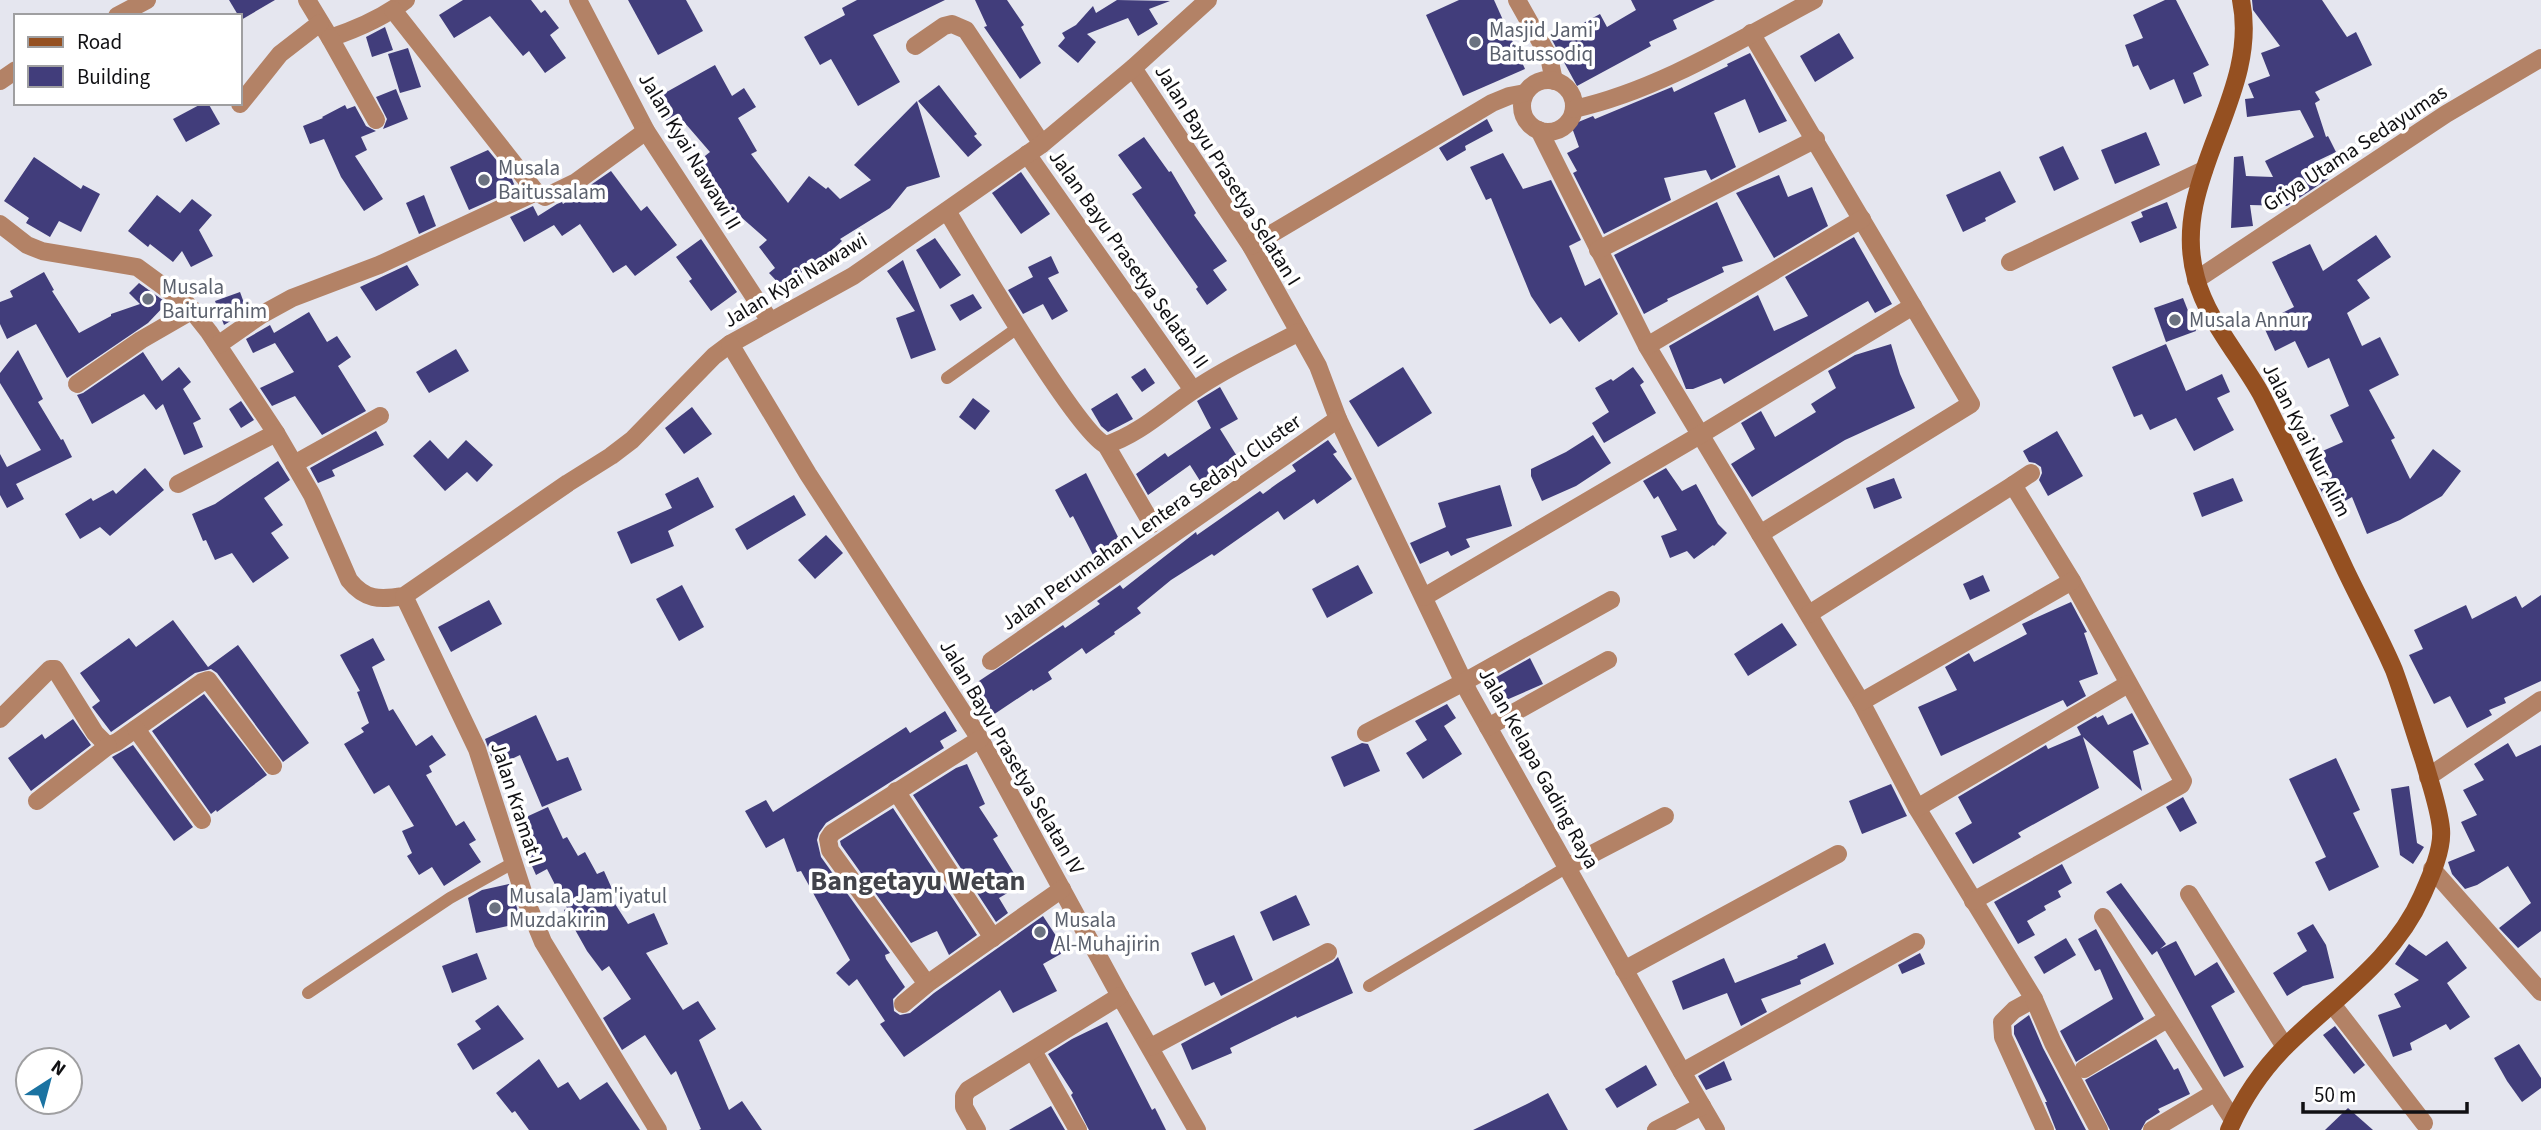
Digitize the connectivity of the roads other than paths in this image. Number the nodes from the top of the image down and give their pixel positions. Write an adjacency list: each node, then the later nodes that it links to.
1 (147, 0): 9 (street)
2 (307, 0): 10 (street)
3 (578, 0): 21 (street, Jalan Kyai Nawawi II)
4 (1517, 0): 15 (street)
5 (1814, 0): 11 (street)
6 (2241, 0): 24 (street, Jalan Kyai Nur Alim)
7 (1201, 3): 14 (street, Jalan Kyai Nawawi)
8 (400, 5): 10 (street); 25 (street)
9 (121, 14)
10 (325, 31): 17 (street); 19 (street)
11 (1751, 33): 18 (street); 22 (street)
12 (915, 46): 23 (street, Jalan Bayu Prasetya Selatan II)
13 (2541, 58): 32 (street, Griya Utama Sedayumas)
14 (1133, 68): 23 (street, Jalan Kyai Nawawi); 29 (street, Jalan Bayu Prasetya Selatan I)
15 (1554, 80): 16 (street); 18 (street)
16 (1525, 93): 20 (street); 29 (street)
17 (242, 102)
18 (1574, 109): 20 (street)
19 (376, 120)
20 (1539, 130): 30 (street)
21 (646, 131): 25 (street); 35 (street, Jalan Kyai Nawawi II)
22 (1816, 139): 27 (street); 30 (street)
23 (1035, 149): 26 (street, Jalan Kyai Nawawi); 43 (street, Jalan Bayu Prasetya Selatan II)
24 (2204, 170): 31 (street); 32 (street, Jalan Kyai Nur Alim)
25 (536, 191): 38 (street)
26 (947, 211): 35 (street, Jalan Kyai Nawawi); 36 (street)
27 (1862, 219): 33 (street); 40 (street)
28 (0, 224): 34 (street)
29 (1251, 246): 37 (street, Jalan Bayu Prasetya Selatan I)
30 (1598, 250): 40 (street)
31 (2010, 262)
32 (2196, 280): 73 (street, Jalan Kyai Nur Alim)
33 (1913, 306): 47 (street); 54 (street)
34 (193, 310): 38 (street); 42 (street)
35 (770, 321): 39 (street, Jalan Kyai Nawawi)
36 (1019, 327): 41 (lane); 48 (street)
37 (1299, 332): 43 (street); 45 (street, Jalan Bayu Prasetya Selatan I)
38 (218, 345): 46 (street)
39 (730, 345): 56 (street, Jalan Kyai Nawawi); 70 (street, Jalan Bayu Prasetya Selatan IV)
40 (1647, 346): 47 (street)
41 (947, 378)
42 (77, 384)
43 (1193, 390): 48 (street)
44 (380, 416): 49 (street)
45 (1338, 419): 57 (street, Jalan Kelapa Gading Raya); 61 (street, Jalan Perumahan Lentera Sedayu Cluster)
46 (276, 433): 49 (street); 51 (street)
47 (1700, 435): 54 (street); 57 (street)
48 (1107, 445): 53 (street)
49 (294, 464): 56 (street)
50 (2031, 473): 52 (street)
51 (178, 484)
52 (2013, 485): 55 (street); 59 (street)
53 (1152, 524)
54 (1760, 534): 59 (street)
55 (2073, 581): 63 (street); 65 (street)
56 (404, 596): 80 (street, Jalan Kramat I)
57 (1424, 597): 62 (street, Jalan Kelapa Gading Raya)
58 (1611, 600): 62 (street)
59 (1809, 614): 65 (street)
60 (1608, 660): 67 (street)
61 (991, 661)
62 (1464, 682): 67 (street, Jalan Kelapa Gading Raya); 69 (street)
63 (2129, 684): 76 (street); 85 (street)
64 (2541, 700): 73 (street)
65 (1861, 702): 76 (street)
66 (0, 719): 71 (street)
67 (1488, 727): 81 (street, Jalan Kelapa Gading Raya)
68 (136, 729): 71 (street); 72 (street); 78 (street)
69 (1366, 733)
70 (980, 739): 74 (street); 83 (street, Jalan Bayu Prasetya Selatan IV)
71 (108, 746): 75 (street)
72 (272, 766)
73 (2428, 777): 82 (street, Jalan Kyai Nur Alim)
74 (896, 791): 87 (street); 91 (street)
75 (37, 801)
76 (1917, 808): 85 (street)
77 (1665, 816): 81 (street)
78 (202, 820)
79 (1838, 855): 90 (street)
80 (513, 863): 94 (lane); 109 (street, Jalan Kramat I)
81 (1567, 867): 90 (street, Jalan Kelapa Gading Raya); 92 (lane)
82 (2432, 869): 93 (street); 98 (street, Jalan Kyai Nur Alim)
83 (1062, 889): 87 (street); 95 (street, Jalan Bayu Prasetya Selatan IV)
84 (2189, 894): 100 (street)
85 (1973, 901): 96 (street)
86 (2103, 917): 99 (street)
87 (993, 938): 91 (street)
88 (1916, 942): 104 (street)
89 (1328, 952): 101 (street)
90 (1624, 970): 104 (street, Jalan Kelapa Gading Raya)
91 (927, 984): 97 (street)
92 (1369, 986)
93 (2541, 992)
94 (308, 993)
95 (1120, 996): 101 (street, Jalan Bayu Prasetya Selatan IV); 102 (street)
96 (2034, 999): 115 (street); 116 (street)
97 (903, 1004)
98 (2332, 1004): 100 (street, Jalan Kyai Nur Alim); 107 (street)
99 (2167, 1019): 103 (street); 105 (street)
100 (2285, 1046): 108 (street, Jalan Kyai Nur Alim)
101 (1151, 1047): 112 (street, Jalan Bayu Prasetya Selatan IV)
102 (1033, 1051): 110 (street); 111 (street)
103 (2084, 1069)
104 (1682, 1072): 106 (street, Jalan Kelapa Gading Raya)
105 (2214, 1093): 108 (street); 117 (street)
106 (1702, 1106): 113 (street); 114 (street, Jalan Kelapa Gading Raya)
107 (2424, 1123)
108 (2231, 1125)
109 (653, 1128)
110 (977, 1130)
111 (1078, 1130)
112 (1196, 1130)
113 (1656, 1130)
114 (1716, 1130)
115 (2045, 1130)
116 (2099, 1130)
117 (2152, 1130)

